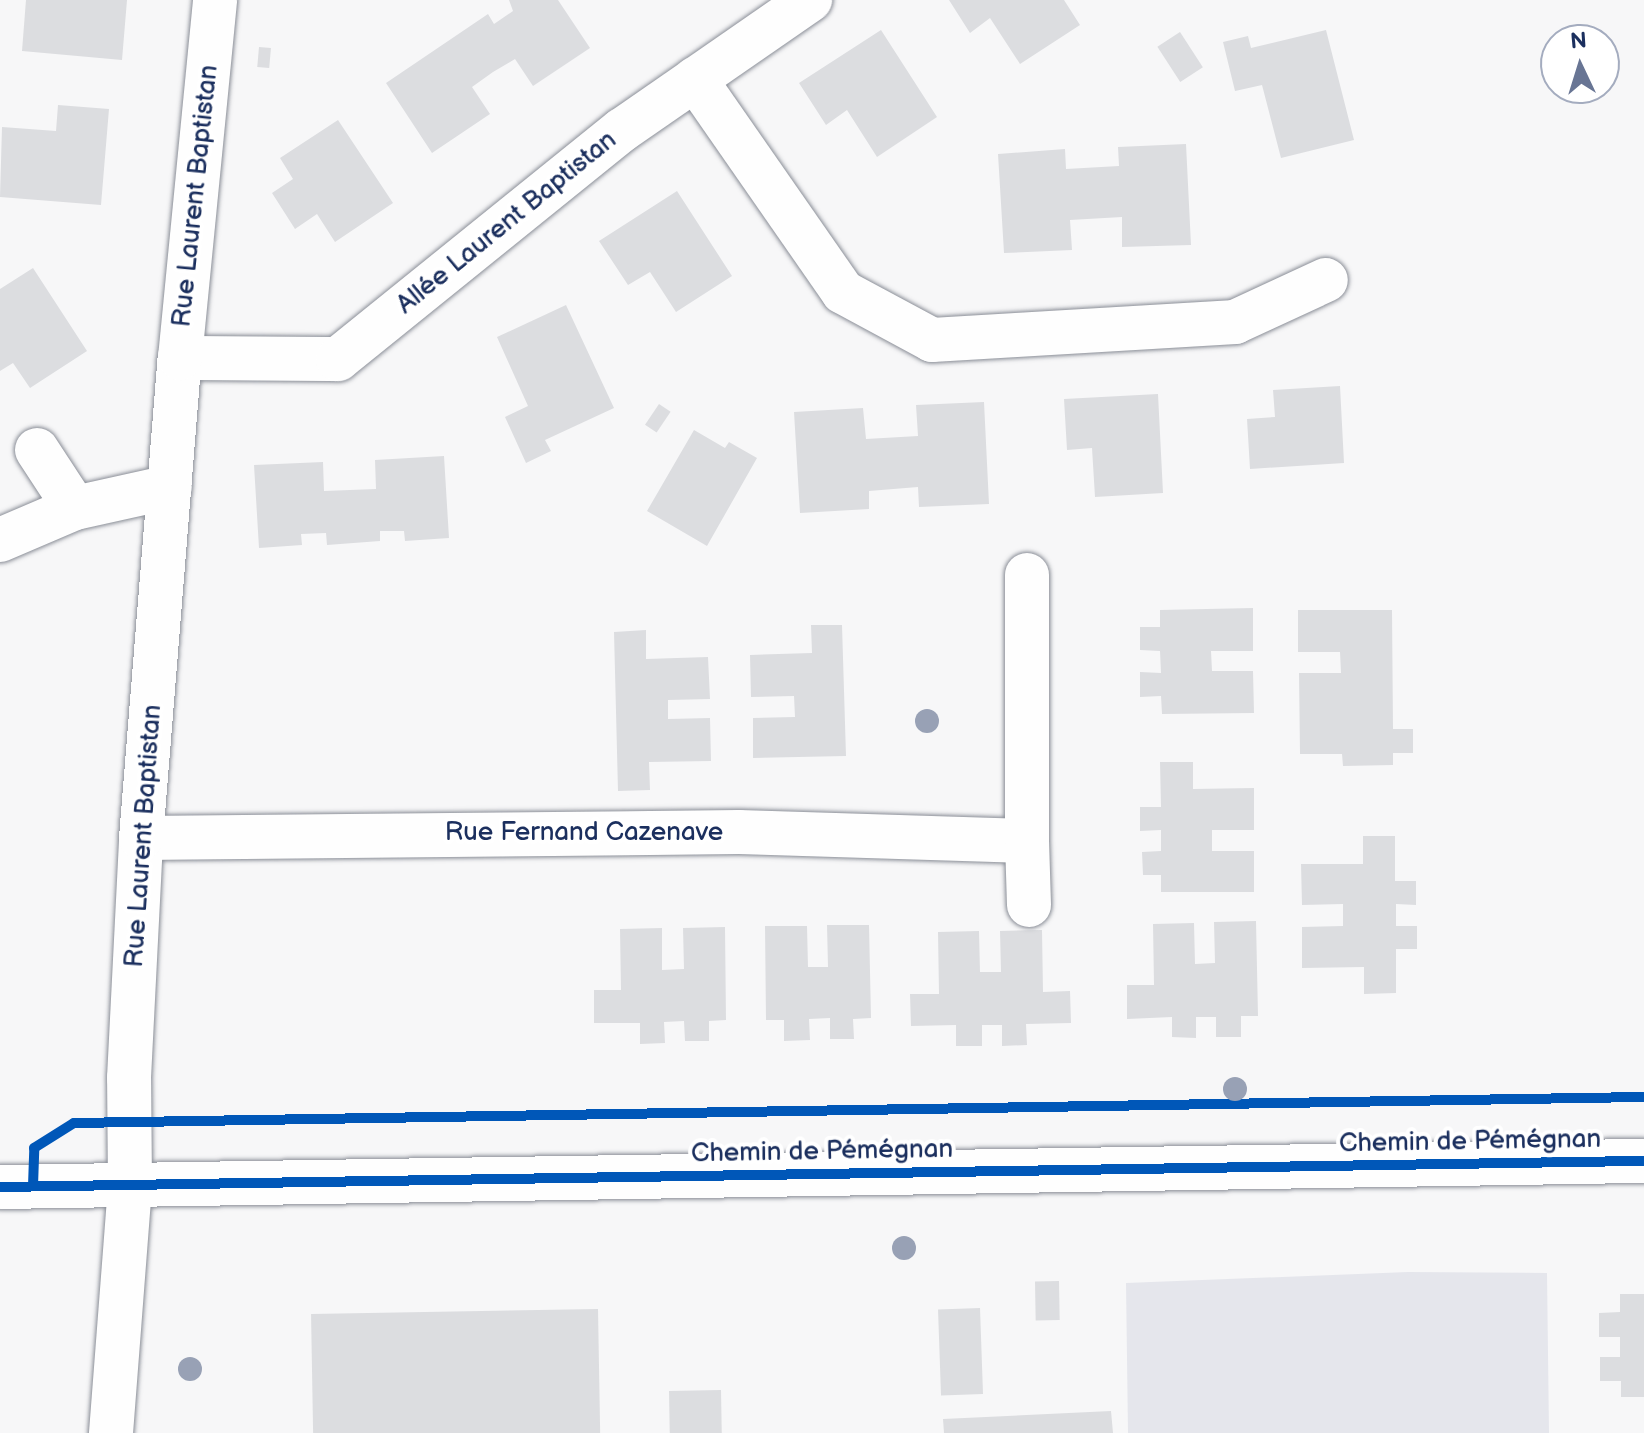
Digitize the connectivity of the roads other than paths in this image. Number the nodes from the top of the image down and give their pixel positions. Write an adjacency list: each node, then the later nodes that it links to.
1 (215, 0): 5 (street, Rue Laurent Baptistan)
2 (810, 0): 3 (street, Allée Laurent Baptistan)
3 (695, 79): 4 (street); 5 (street, Allée Laurent Baptistan)
4 (1326, 280)
5 (180, 358): 7 (street, Rue Laurent Baptistan)
6 (37, 450): 8 (street)
7 (170, 487): 8 (street); 11 (street, Rue Laurent Baptistan)
8 (75, 508): 9 (street)
9 (0, 540)
10 (1027, 575): 12 (street)
11 (141, 838): 12 (street, Rue Fernand Cazenave); 15 (street, Rue Laurent Baptistan)
12 (1027, 841): 13 (street)
13 (1029, 905)
14 (1644, 1161): 15 (street, Chemin de Pémégnan)
15 (130, 1185): 16 (street, Chemin de Pémégnan); 17 (street, Rue Laurent Baptistan)
16 (0, 1187)
17 (111, 1433)

